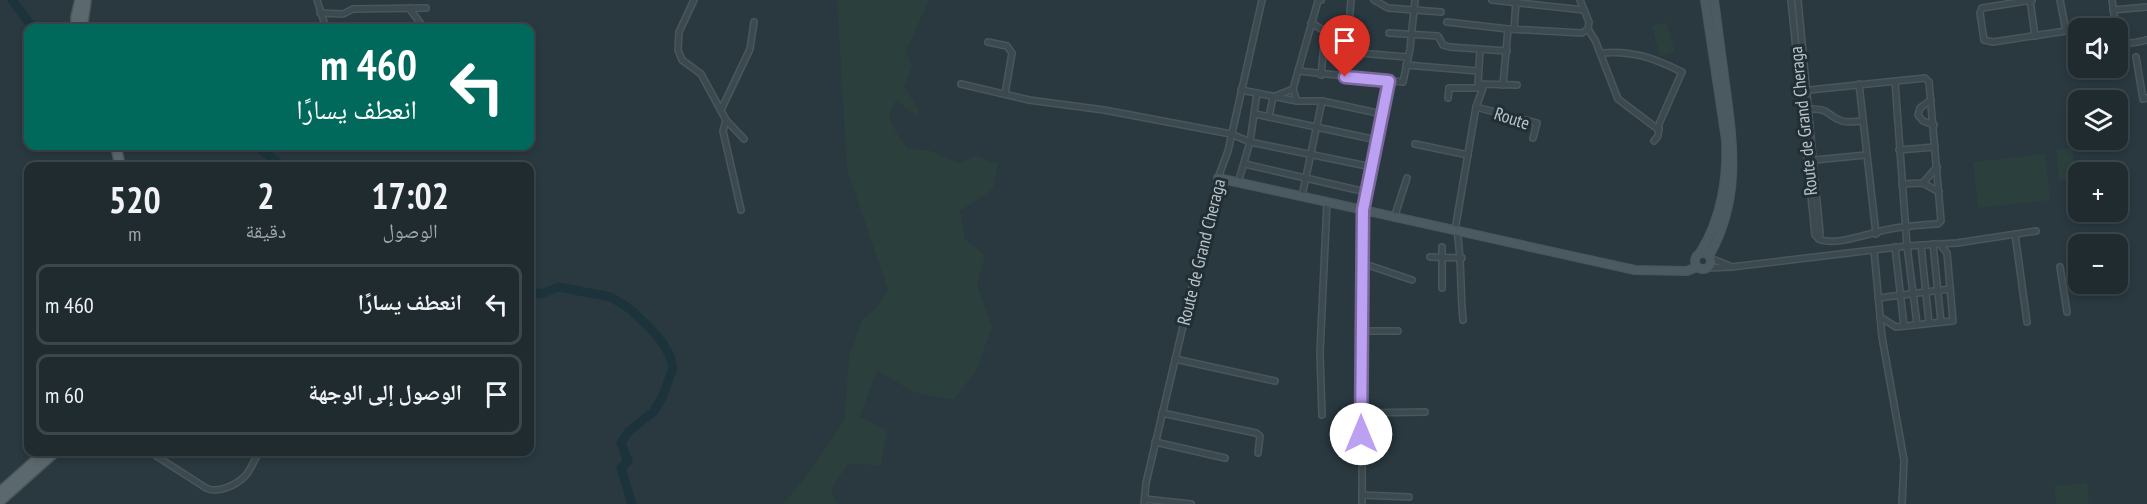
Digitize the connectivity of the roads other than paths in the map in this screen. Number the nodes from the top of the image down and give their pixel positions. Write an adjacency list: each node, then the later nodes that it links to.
1 (80, 0): 32 (main road)
2 (86, 0): 33 (main road)
3 (317, 0): 27 (street)
4 (694, 0): 76 (street)
5 (1262, 0): 63 (street, Route de Grand Cheraga)
6 (1321, 0): 31 (street)
7 (1351, 0): 47 (street)
8 (1374, 0): 23 (street)
9 (1415, 0): 23 (street)
10 (1492, 0): 19 (street)
11 (1580, 0): 24 (street)
12 (1705, 0): 130 (street)
13 (1713, 0): 127 (street)
14 (1791, 0): 65 (street, Route de Grand Cheraga)
15 (1798, 0): 64 (street)
16 (2031, 0): 41 (street); 41 (street)
17 (2060, 0): 38 (street)
18 (2112, 0): 25 (street)
19 (1516, 2): 24 (street); 37 (street)
20 (2147, 7): 25 (street)
21 (409, 8): 22 (street); 27 (street); 35 (street)
22 (426, 8)
23 (1414, 10): 26 (street); 40 (street)
24 (1584, 10): 36 (street)
25 (2113, 10): 28 (street)
26 (1441, 12)
27 (320, 13): 34 (street)
28 (2114, 18)
29 (754, 22): 76 (street)
30 (1447, 22): 37 (street)
31 (1311, 23): 53 (street); 54 (street)
32 (76, 24)
33 (83, 24)
34 (324, 24)
35 (421, 24)
36 (1588, 28): 37 (street); 48 (street)
37 (1511, 29): 46 (street)
38 (2066, 31): 41 (street)
39 (1389, 33): 40 (street)
40 (1411, 34): 45 (street); 49 (street)
41 (2036, 36)
42 (2147, 40): 44 (street)
43 (988, 42): 67 (street)
44 (2128, 43)
45 (1480, 50): 46 (street); 52 (street)
46 (1507, 51): 60 (street)
47 (1347, 52): 49 (street); 55 (street)
48 (1601, 53): 84 (street); 84 (street)
49 (1407, 57): 51 (street)
50 (2136, 57): 70 (street)
51 (1406, 65): 52 (street); 56 (street)
52 (1478, 71): 60 (street)
53 (1298, 72): 54 (street); 62 (street)
54 (1321, 75): 55 (street)
55 (1345, 77): 56 (street)
56 (1389, 81): 78 (street)
57 (1895, 81): 59 (street); 71 (street); 93 (street)
58 (961, 84): 67 (street)
59 (1859, 84): 64 (street); 81 (street)
60 (1503, 85): 61 (street)
61 (1517, 85)
62 (1293, 89): 68 (street); 72 (street)
63 (1241, 90): 66 (street); 85 (street, Route de Grand Cheraga)
64 (1807, 90): 65 (street); 75 (street)
65 (1800, 91): 119 (street, Route de Grand Cheraga)
66 (1257, 93): 68 (street); 77 (street)
67 (1005, 94): 85 (street)
68 (1274, 97): 72 (street); 79 (street)
69 (1448, 98): 74 (street)
70 (2147, 98)
71 (1931, 100): 82 (street); 82 (street)
72 (1297, 101): 73 (street)
73 (1322, 101): 78 (street); 83 (street)
74 (1476, 107): 86 (street, Route); 95 (street)
75 (1809, 108): 81 (street); 97 (street)
76 (721, 110): 80 (street)
77 (1255, 114): 79 (street); 90 (street)
78 (1382, 114): 88 (street)
79 (1269, 117): 83 (street)
80 (726, 120): 87 (street); 111 (street)
81 (1863, 121): 96 (street)
82 (1934, 125): 92 (street)
83 (1317, 127): 88 (street); 94 (street)
84 (1659, 130): 89 (street)
85 (1231, 134): 90 (street); 101 (street, Route de Grand Cheraga)
86 (1533, 138)
87 (744, 139)
88 (1377, 140): 99 (street)
89 (1654, 141)
90 (1250, 142): 94 (street); 98 (street)
91 (1415, 144): 95 (street)
92 (1935, 147): 93 (street); 100 (street)
93 (1899, 150): 106 (street)
94 (1310, 154): 99 (street); 102 (street)
95 (1468, 155): 115 (street)
96 (1866, 155): 97 (street); 117 (street)
97 (1814, 160): 119 (street)
98 (1245, 164): 102 (street); 104 (street)
99 (1371, 167): 107 (street)
100 (1937, 167): 105 (street); 108 (street)
101 (1218, 178): 104 (street); 153 (street, Route de Grand Cheraga)
102 (1306, 178): 107 (street); 109 (street)
103 (1407, 178): 113 (street)
104 (1238, 183): 109 (street)
105 (1923, 183): 106 (street); 108 (street)
106 (1902, 184): 114 (street)
107 (1366, 192): 112 (street)
108 (1939, 192): 114 (street)
109 (1302, 196): 110 (street)
110 (1327, 202): 112 (street); 158 (street)
111 (741, 210)
112 (1363, 210): 113 (street); 131 (street)
113 (1394, 218): 115 (street)
114 (1906, 227): 117 (street); 122 (street)
115 (1456, 230): 129 (street); 130 (street)
116 (2036, 231): 118 (street)
117 (1876, 234): 119 (street)
118 (2015, 234): 120 (street); 147 (street)
119 (1819, 239)
120 (1936, 244): 121 (street); 137 (street); 138 (street)
121 (1921, 245): 122 (street); 139 (street)
122 (1907, 246): 124 (street); 140 (street)
123 (1442, 247): 128 (street)
124 (1895, 247): 125 (street); 141 (street)
125 (1874, 250): 132 (street); 142 (street)
126 (1430, 257): 128 (street)
127 (1710, 257): 130 (street); 132 (street); 134 (street)
128 (1443, 258): 129 (street); 136 (street)
129 (1462, 258): 145 (street)
130 (1697, 260): 134 (street)
131 (1362, 263): 135 (street); 151 (street)
132 (1731, 267): 134 (street)
133 (2060, 267): 143 (street)
134 (1708, 268)
135 (1412, 280)
136 (1442, 288)
137 (1950, 289): 138 (street); 146 (street)
138 (1938, 290): 139 (street); 146 (street)
139 (1926, 292): 140 (street); 148 (street)
140 (1913, 293): 141 (street); 149 (street)
141 (1901, 294): 142 (street); 150 (street)
142 (1878, 298): 144 (street)
143 (2067, 312)
144 (1880, 317): 150 (street); 173 (street)
145 (1463, 320)
146 (1941, 322): 148 (street)
147 (2027, 322)
148 (1929, 323): 149 (street)
149 (1917, 324): 150 (street)
150 (1904, 326)
151 (1362, 331): 152 (street); 157 (street)
152 (1398, 331)
153 (1175, 359): 154 (street); 156 (street, Route de Grand Cheraga)
154 (1275, 381)
155 (1425, 412): 157 (street)
156 (1162, 413): 159 (street, Route de Grand Cheraga); 160 (street)
157 (1361, 413): 167 (street)
158 (1322, 415)
159 (1155, 442): 165 (street); 170 (street, Route de Grand Cheraga)
160 (1258, 453)
161 (40, 456): 166 (main road)
162 (51, 456): 169 (main road)
163 (156, 456): 164 (street)
164 (256, 458)
165 (1225, 458)
166 (0, 492)
167 (1362, 495): 168 (street); 172 (street)
168 (1408, 497)
169 (0, 501)
170 (1144, 501): 171 (street)
171 (1191, 504)
172 (1362, 504)
173 (1902, 504)

